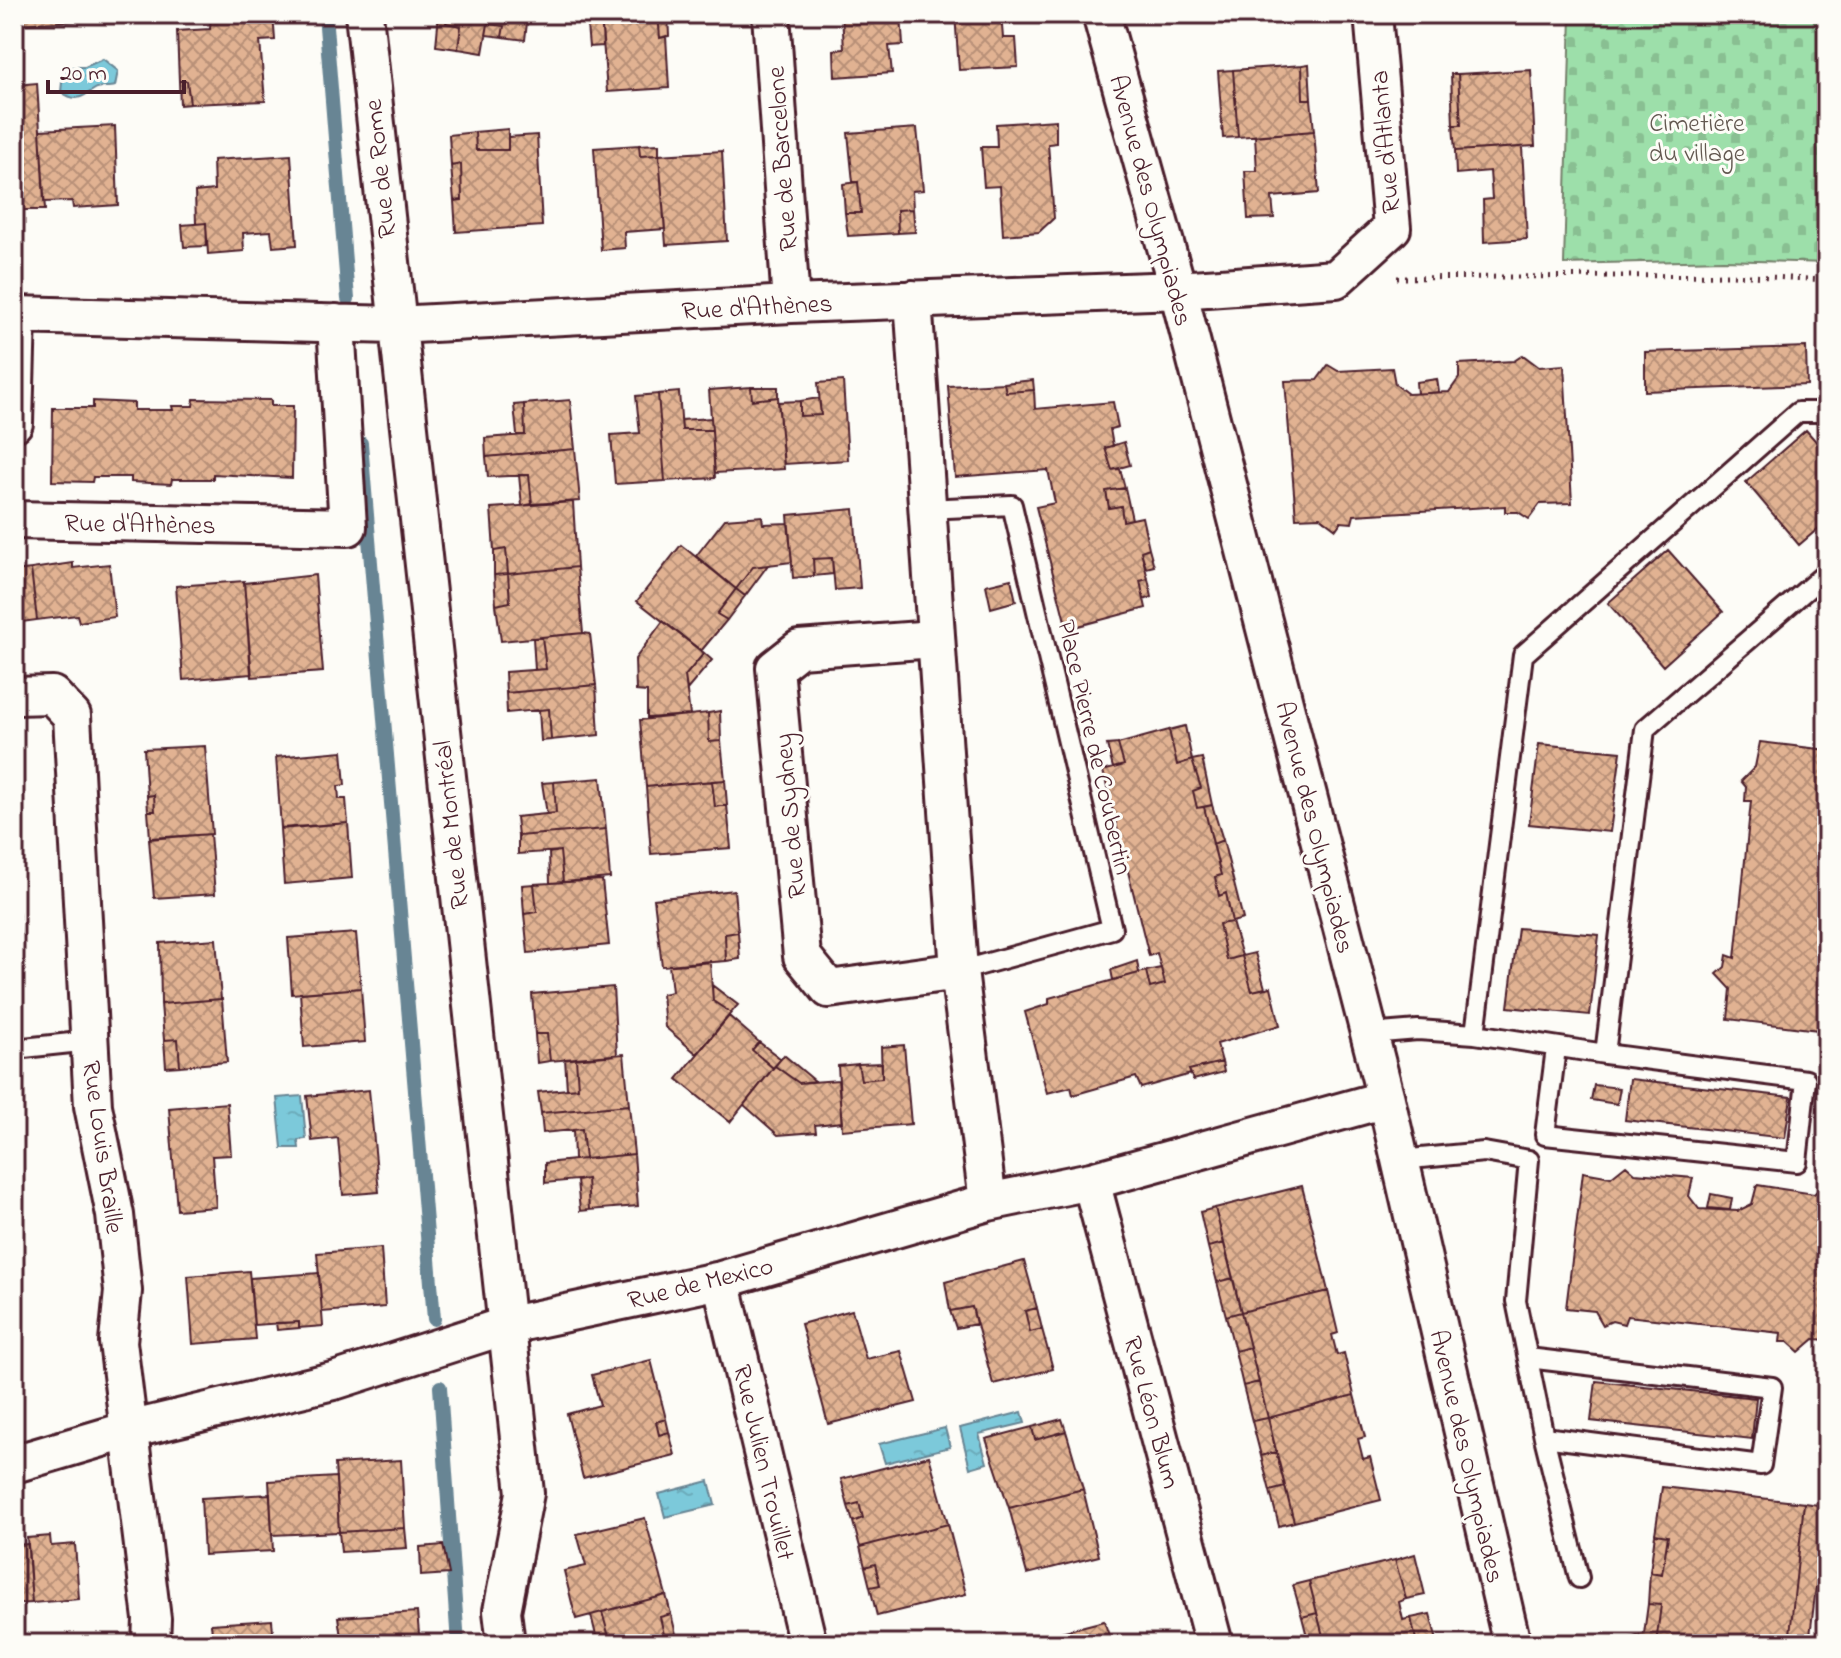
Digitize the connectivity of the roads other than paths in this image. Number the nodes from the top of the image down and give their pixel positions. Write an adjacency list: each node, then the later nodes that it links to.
1 (364, 14): 10 (street, Rue de Rome)
2 (771, 14): 7 (street, Rue de Barcelone)
3 (1101, 14): 5 (street, Avenue des Olympiades)
4 (1373, 14): 5 (street, Rue d'Atlanta)
5 (1178, 290): 6 (street, Rue d'Athènes); 19 (street, Avenue des Olympiades)
6 (913, 299): 7 (street, Rue d'Athènes); 13 (street)
7 (791, 304): 10 (street, Rue d'Athènes)
8 (15, 315): 9 (street, Rue d'Athènes); 12 (street)
9 (336, 323): 10 (street, Rue d'Athènes); 14 (street, Rue d'Athènes)
10 (395, 325): 32 (street, Rue de Montréal)
11 (1827, 412): 20 (lane)
12 (14, 423)
13 (926, 509): 16 (street); 18 (lane, Place Pierre de Coubertin)
14 (14, 520)
15 (1827, 572): 24 (lane)
16 (934, 639): 18 (street); 18 (street, Rue de Sydney)
17 (14, 696): 21 (street, Rue Louis Braille)
18 (959, 971): 30 (street)
19 (1369, 1034): 20 (lane); 25 (street, Avenue des Olympiades)
20 (1475, 1034): 22 (lane)
21 (90, 1041): 23 (lane); 34 (street, Rue Louis Braille)
22 (1556, 1048): 24 (lane); 26 (lane)
23 (14, 1049)
24 (1605, 1054): 26 (lane)
25 (1386, 1099): 27 (street, Avenue des Olympiades); 29 (street, Rue de Mexico)
26 (1545, 1135): 28 (lane)
27 (1400, 1160): 28 (lane); 42 (street, Avenue des Olympiades)
28 (1529, 1160): 33 (lane)
29 (1091, 1181): 30 (street, Rue de Mexico); 41 (street, Rue Léon Blum)
30 (988, 1202): 31 (street, Rue de Mexico)
31 (721, 1280): 32 (street, Rue de Mexico); 40 (street, Rue Julien Trouillet)
32 (505, 1326): 34 (street, Rue de Mexico); 39 (street, Rue de Montréal)
33 (1528, 1358): 35 (lane); 35 (lane)
34 (129, 1430): 36 (street, Rue de Mexico); 38 (street, Rue Louis Braille)
35 (1544, 1437): 37 (lane)
36 (14, 1464)
37 (1579, 1578)
38 (151, 1644)
39 (506, 1644)
40 (808, 1644)
41 (1214, 1644)
42 (1512, 1644)

